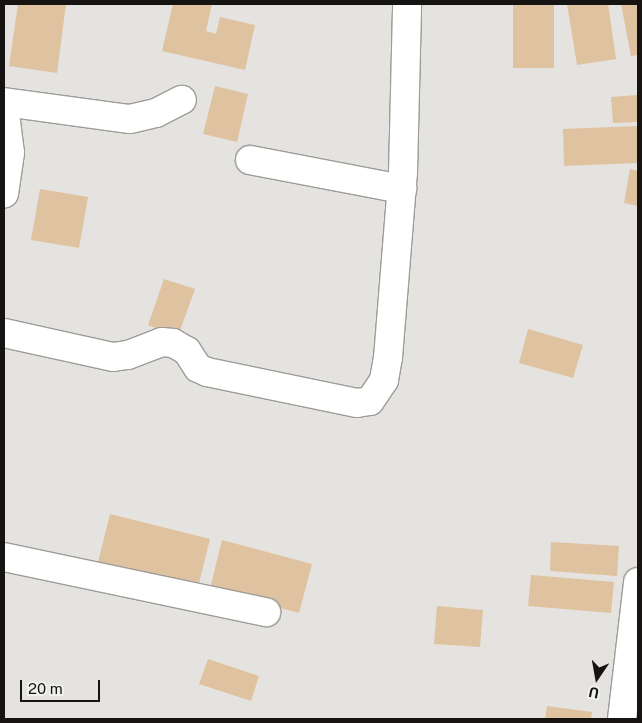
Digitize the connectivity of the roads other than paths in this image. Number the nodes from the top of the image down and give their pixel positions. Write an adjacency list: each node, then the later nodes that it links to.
1 (407, 4): 6 (street)
2 (182, 100): 3 (street)
3 (4, 102)
4 (4, 106): 7 (street)
5 (250, 160): 6 (street)
6 (402, 189): 8 (street)
7 (4, 194)
8 (4, 332)
9 (4, 557): 11 (street)
10 (638, 582): 12 (street)
11 (266, 612)
12 (622, 719)

